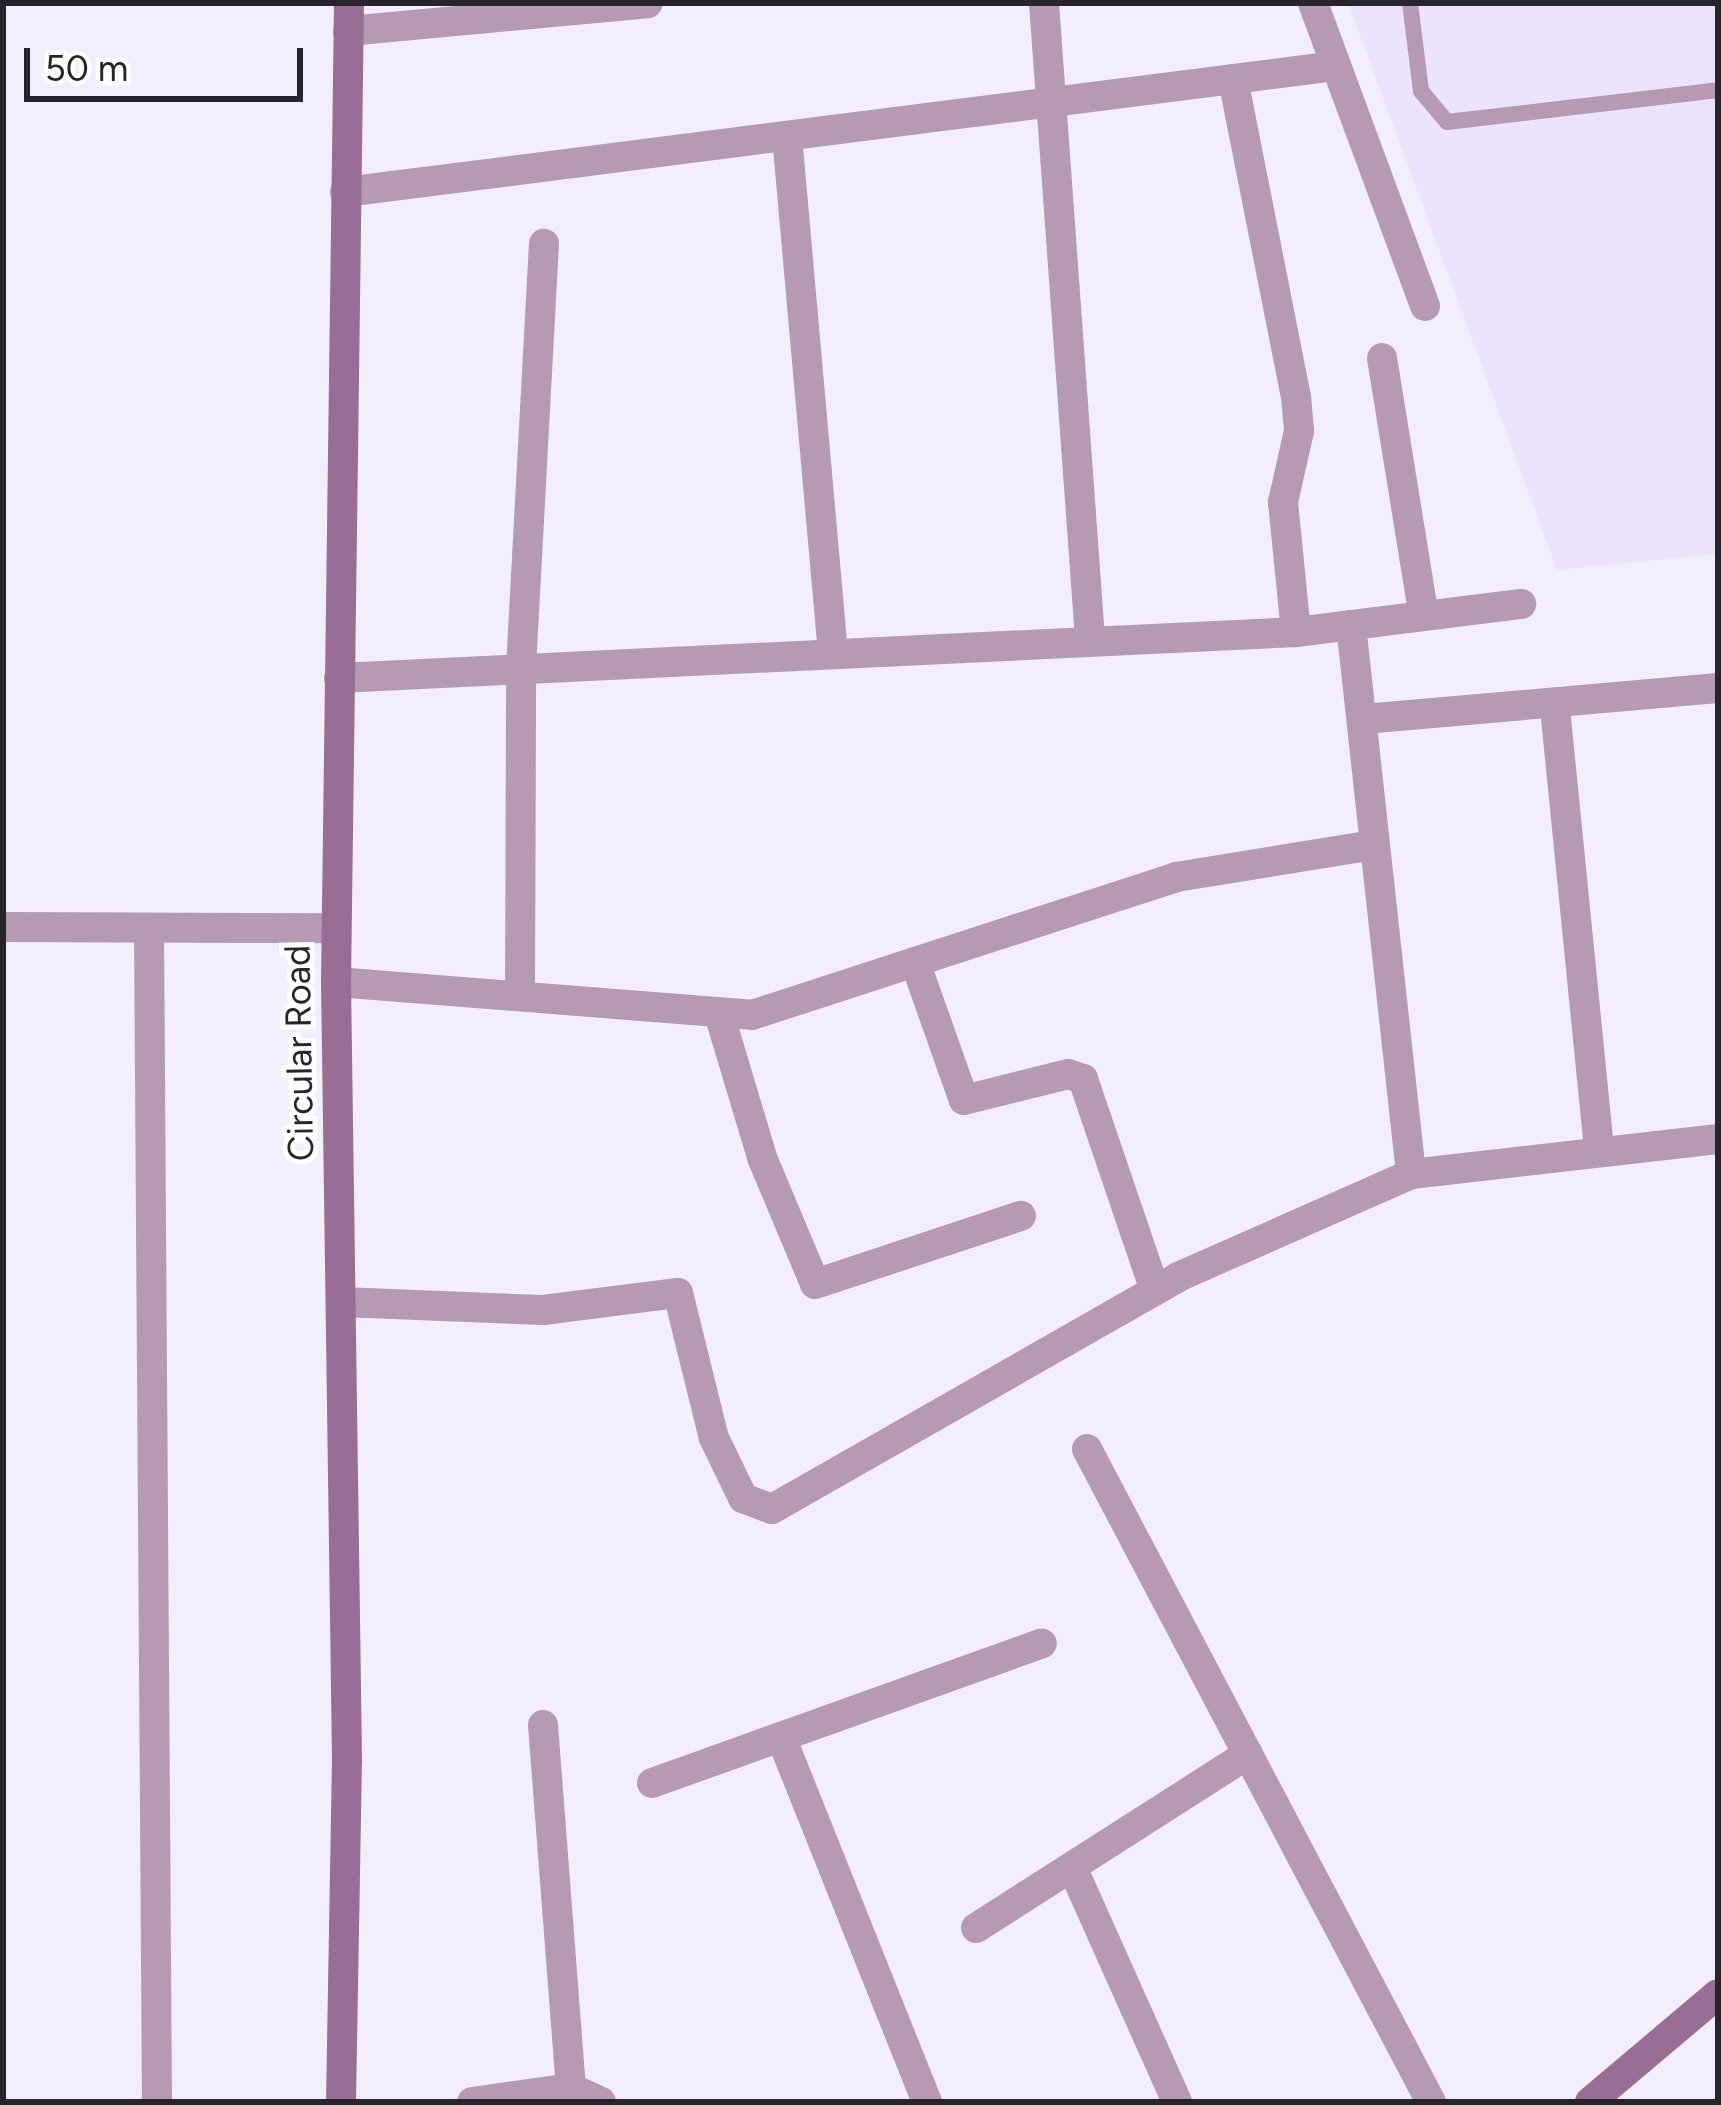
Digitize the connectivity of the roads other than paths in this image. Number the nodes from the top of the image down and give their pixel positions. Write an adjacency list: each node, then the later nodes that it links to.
1 (648, 3): 5 (street)
2 (1044, 3): 9 (street)
3 (1313, 3): 6 (street)
4 (1410, 3): 8 (lane)
5 (348, 17): 11 (main road, Circular Road)
6 (1336, 66): 7 (street); 13 (street)
7 (1233, 79): 9 (street); 18 (street)
8 (1718, 90)
9 (1048, 102): 10 (street); 19 (street)
10 (787, 136): 11 (street); 20 (street)
11 (345, 192): 22 (main road, Circular Road)
12 (544, 244): 21 (street)
13 (1425, 306)
14 (1382, 358): 16 (street)
15 (1521, 604): 16 (street)
16 (1424, 616): 17 (street)
17 (1351, 626): 18 (street); 25 (street)
18 (1296, 632): 19 (street)
19 (1090, 640): 20 (street)
20 (833, 652): 21 (street)
21 (521, 668): 22 (street); 32 (street)
22 (338, 678): 29 (main road, Circular Road)
23 (1718, 688): 24 (street)
24 (1555, 708): 25 (street); 35 (street)
25 (1364, 719): 26 (street)
26 (1374, 845): 30 (street); 36 (street)
27 (3, 927): 28 (street)
28 (149, 928): 29 (street); 50 (street)
29 (336, 928): 31 (main road, Circular Road)
30 (914, 962): 33 (street); 38 (street)
31 (336, 982): 32 (street); 39 (main road, Circular Road)
32 (520, 994): 33 (street)
33 (720, 1017): 37 (street)
34 (1718, 1139): 35 (street)
35 (1599, 1151): 36 (street)
36 (1411, 1174): 38 (street)
37 (1021, 1216)
38 (1155, 1289): 39 (street)
39 (342, 1302): 51 (main road, Circular Road)
40 (1087, 1448): 44 (street)
41 (1042, 1643): 43 (street)
42 (543, 1725): 49 (street)
43 (781, 1737): 45 (street); 54 (street)
44 (1248, 1754): 46 (street); 56 (street)
45 (652, 1783)
46 (1072, 1867): 47 (street); 55 (street)
47 (976, 1928)
48 (1718, 1994): 57 (main road)
49 (571, 2088): 52 (street); 53 (street)
50 (157, 2102)
51 (341, 2102)
52 (472, 2102)
53 (601, 2102)
54 (927, 2102)
55 (1177, 2102)
56 (1432, 2102)
57 (1590, 2102)

